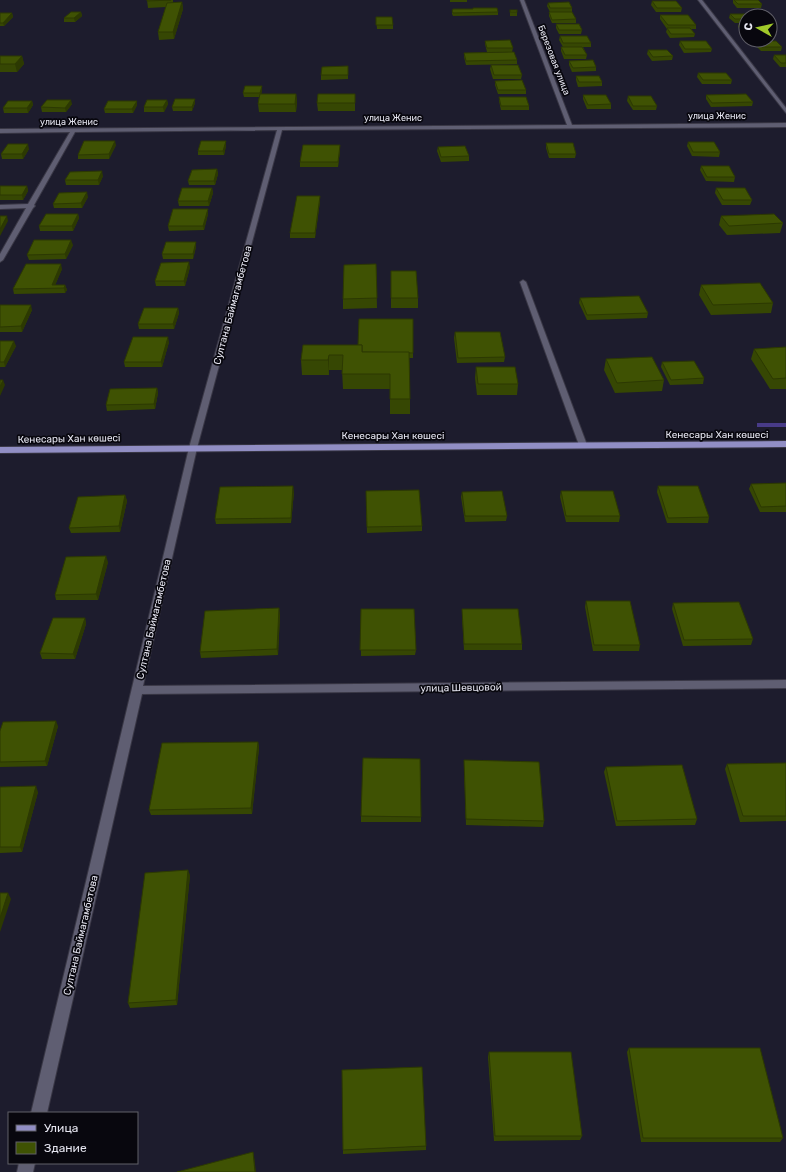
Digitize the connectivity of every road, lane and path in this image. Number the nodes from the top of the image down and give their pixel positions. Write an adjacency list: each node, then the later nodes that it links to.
1 (522, 0): 5 (street, Березовая улица)
2 (700, 0): 3 (street)
3 (786, 111)
4 (786, 125): 5 (street, улица Женис)
5 (570, 126): 6 (street, улица Женис)
6 (280, 128): 8 (street, улица Женис); 15 (street, Султана Баймагамбетова)
7 (0, 131): 8 (street, улица Женис)
8 (73, 131): 9 (street)
9 (32, 206): 10 (street); 11 (street)
10 (0, 207)
11 (0, 260)
12 (523, 282): 14 (street)
13 (786, 444): 14 (main road, Кенесары Хан көшесі)
14 (583, 445): 15 (main road, Кенесары Хан көшесі)
15 (193, 448): 16 (main road, Кенесары Хан көшесі); 18 (street, Султана Баймагамбетова)
16 (0, 450)
17 (786, 684): 18 (street, улица Шевцовой)
18 (137, 690): 19 (street, Султана Баймагамбетова)
19 (39, 1112)

